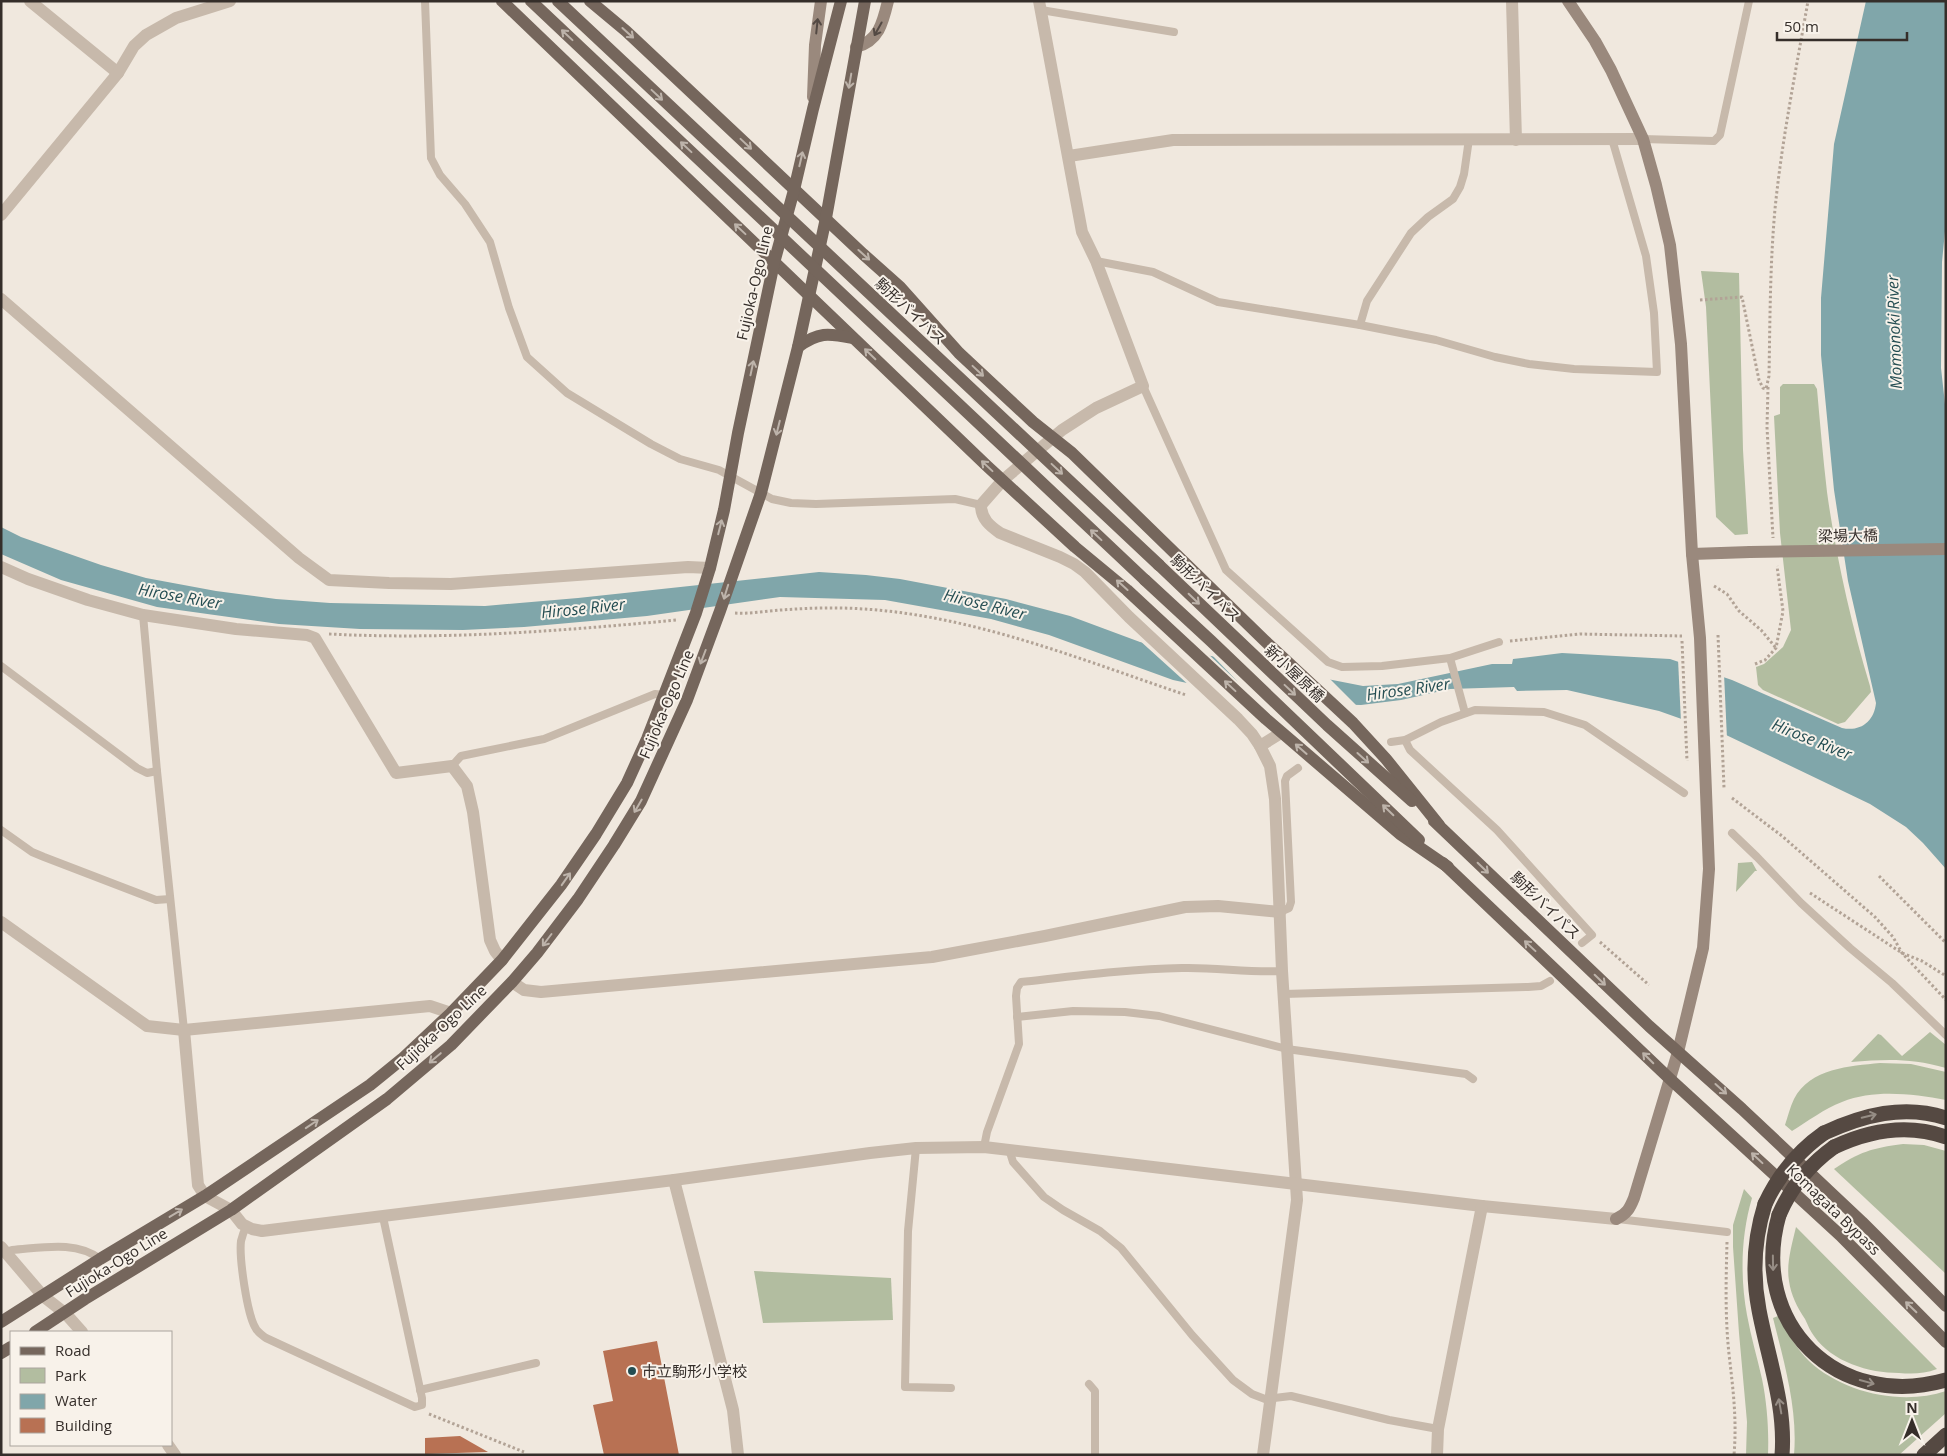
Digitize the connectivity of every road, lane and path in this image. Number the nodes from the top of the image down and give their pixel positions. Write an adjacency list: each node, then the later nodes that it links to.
1 (30, 1): 19 (street)
2 (230, 1): 19 (street)
3 (425, 1): 40 (lane)
4 (502, 1): 30 (main road, one-way to 4)
5 (532, 1): 82 (main road, one-way to 5, bridge)
6 (558, 1): 59 (main road, 駒形バイパス, one-way to 59, bridge)
7 (590, 1): 26 (main road, one-way to 26)
8 (821, 1): 20 (street, one-way to 8)
9 (841, 1): 20 (main road, Fujioka-Ogo Line)
10 (865, 1): 18 (main road)
11 (888, 1): 18 (street, one-way to 18)
12 (1512, 1): 24 (street)
13 (1568, 1): 23 (street)
14 (1749, 1): 23 (lane)
15 (1808, 1): 38 (path)
16 (1040, 5): 17 (lane); 25 (street)
17 (1174, 32)
18 (856, 47): 28 (main road, one-way to 28)
19 (118, 74): 27 (street)
20 (813, 109): 26 (main road, Fujioka-Ogo Line, one-way to 20)
21 (1469, 139): 24 (street); 25 (street); 34 (lane)
22 (1612, 139): 23 (street); 24 (street); 34 (lane)
23 (1643, 139): 46 (street)
24 (1516, 140)
25 (1069, 156): 29 (street)
26 (794, 190): 28 (main road); 30 (main road, Fujioka-Ogo Line)
27 (1, 215)
28 (826, 218): 31 (main road); 39 (main road, one-way to 39)
29 (1096, 261): 34 (lane); 37 (street)
30 (774, 263): 31 (main road); 40 (main road, Fujioka-Ogo Line, one-way to 30)
31 (808, 296): 35 (main road); 36 (main road)
32 (1, 299): 49 (street)
33 (1700, 300): 38 (path)
34 (1360, 325)
35 (854, 339): 36 (main road); 41 (main road, one-way to 35)
36 (798, 347): 42 (main road, one-way to 42)
37 (1143, 386): 39 (street); 61 (lane)
38 (1768, 386): 44 (path)
39 (1054, 438): 41 (street); 79 (main road)
40 (730, 476): 42 (lane); 49 (main road, Fujioka-Ogo Line, one-way to 40)
41 (1003, 480): 43 (street); 68 (main road, one-way to 41)
42 (761, 493): 43 (lane); 96 (main road, Fujioka-Ogo Line, one-way to 96)
43 (981, 506): 71 (street)
44 (1773, 538)
45 (1946, 550): 46 (street, 梁場大橋, bridge)
46 (1692, 554): 105 (street)
47 (1775, 557): 60 (path)
48 (1, 567): 52 (street)
49 (709, 571): 64 (main road, Fujioka-Ogo Line)
50 (1714, 586): 60 (path)
51 (735, 613): 65 (path)
52 (143, 615): 73 (street); 75 (lane)
53 (677, 620): 54 (path)
54 (326, 634)
55 (1718, 635): 76 (path)
56 (1682, 636): 58 (path)
57 (1682, 641): 72 (path)
58 (1500, 642): 61 (lane)
59 (1241, 645): 67 (main road, 新小屋原橋, one-way to 67)
60 (1776, 648): 62 (path)
61 (1451, 661): 66 (lane)
62 (1755, 664)
63 (1, 666): 75 (lane)
64 (665, 695): 73 (lane); 92 (main road, Fujioka-Ogo Line, one-way to 64)
65 (1186, 695)
66 (1464, 712): 69 (lane); 77 (lane)
67 (1327, 725): 79 (main road, 駒形バイパス, one-way to 79)
68 (1281, 733): 71 (street); 82 (main road, one-way to 68)
69 (1405, 740): 70 (lane); 88 (lane)
70 (1391, 742)
71 (1260, 746): 86 (street)
72 (1688, 761)
73 (452, 766): 92 (street)
74 (1298, 768): 86 (lane)
75 (157, 771): 85 (lane)
76 (1724, 788)
77 (1684, 793)
78 (1732, 798): 91 (path)
79 (1439, 825): 105 (main road, 駒形バイパス, one-way to 105)
80 (1, 830): 85 (lane)
81 (1732, 833): 103 (lane)
82 (1448, 868): 107 (main road, one-way to 82)
83 (1879, 876): 90 (path)
84 (1808, 891): 91 (path)
85 (170, 900): 102 (lane)
86 (1280, 912): 93 (street); 96 (street)
87 (1, 922): 102 (street)
88 (1592, 935): 89 (lane); 97 (path)
89 (1582, 943)
90 (1946, 943)
91 (1902, 953): 94 (path); 99 (path)
92 (502, 960): 100 (main road, Fujioka-Ogo Line)
93 (1282, 972): 98 (street); 101 (lane)
94 (1946, 976)
95 (1550, 981): 98 (lane)
96 (512, 982): 117 (main road, Fujioka-Ogo Line, one-way to 117)
97 (1649, 985)
98 (1284, 994): 104 (street)
99 (1946, 1000)
100 (451, 1013): 102 (street); 115 (main road, Fujioka-Ogo Line, one-way to 100)
101 (1017, 1017): 104 (lane); 110 (lane)
102 (184, 1030): 115 (street)
103 (1946, 1035)
104 (1287, 1049): 106 (lane); 114 (street)
105 (1678, 1052): 107 (street); 125 (main road, 駒形バイパス, one-way to 125)
106 (1473, 1079)
107 (1670, 1080): 119 (street); 130 (main road, one-way to 107)
108 (1946, 1118): 146 (highway, one-way to 108, bridge)
109 (1946, 1137): 132 (highway, one-way to 132, bridge)
110 (984, 1146): 111 (street); 112 (street)
111 (916, 1148): 113 (street); 134 (lane)
112 (1009, 1150): 114 (street); 136 (lane)
113 (674, 1180): 118 (street); 141 (street)
114 (1297, 1185): 116 (street); 136 (street)
115 (205, 1196): 117 (street); 123 (main road, Fujioka-Ogo Line, one-way to 115)
116 (1482, 1206): 119 (street); 138 (street)
117 (231, 1210): 120 (street); 126 (main road, Fujioka-Ogo Line)
118 (383, 1216): 120 (street); 135 (lane)
119 (1616, 1219): 121 (lane)
120 (246, 1227): 137 (lane)
121 (1727, 1232): 145 (path)
122 (4, 1249): 123 (lane); 124 (street)
123 (100, 1259): 124 (main road, Fujioka-Ogo Line)
124 (43, 1296): 126 (street); 127 (main road, Fujioka-Ogo Line)
125 (1946, 1306)
126 (66, 1314): 128 (main road, Fujioka-Ogo Line); 129 (street)
127 (1, 1322)
128 (37, 1331)
129 (81, 1331)
130 (1946, 1342)
131 (536, 1363): 135 (lane)
132 (1946, 1380)
133 (1089, 1384): 142 (lane)
134 (951, 1388)
135 (420, 1390): 137 (lane)
136 (1270, 1399): 138 (lane); 143 (street)
137 (422, 1406): 140 (path)
138 (1438, 1429): 144 (street)
139 (1946, 1435): 147 (highway)
140 (524, 1452)
141 (738, 1455)
142 (1095, 1455)
143 (1263, 1455)
144 (1437, 1455)
145 (1734, 1455)
146 (1782, 1455)
147 (1924, 1455)

